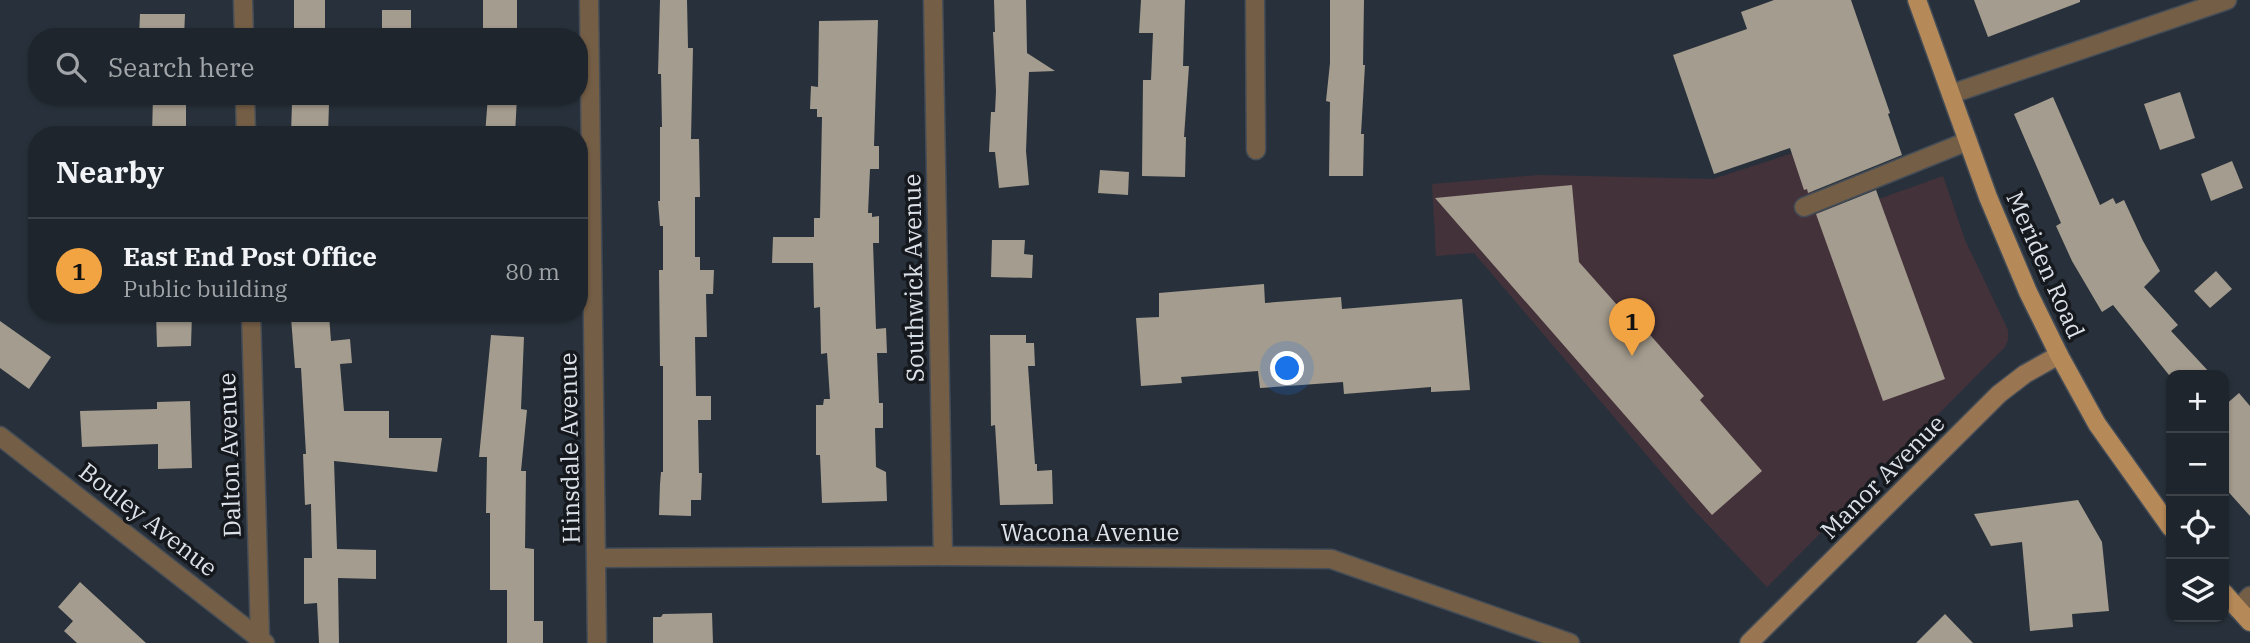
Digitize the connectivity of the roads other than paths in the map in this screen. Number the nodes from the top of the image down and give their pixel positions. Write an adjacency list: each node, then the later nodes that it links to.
1 (243, 0): 7 (street)
2 (589, 0): 19 (street, Hinsdale Avenue)
3 (933, 0): 18 (street, Southwick Avenue)
4 (1255, 0): 12 (street)
5 (1917, 0): 8 (main road, Meriden Road)
6 (2227, 0): 8 (street)
7 (244, 28)
8 (1951, 94): 11 (main road, Meriden Road)
9 (245, 105): 10 (street)
10 (246, 126)
11 (1968, 141): 13 (street); 15 (main road, Meriden Road)
12 (1256, 150)
13 (1804, 207)
14 (251, 322): 22 (street, Dalton Avenue)
15 (2059, 355): 17 (main road, Meriden Road); 25 (main road, Manor Avenue)
16 (0, 436): 22 (street, Bouley Avenue)
17 (2166, 521)
18 (943, 556): 19 (street, Wacona Avenue); 24 (street, Wacona Avenue)
19 (596, 558): 23 (street, Hinsdale Avenue)
20 (2244, 602): 21 (main road)
21 (2250, 622)
22 (262, 641)
23 (597, 643)
24 (1570, 643)
25 (1749, 643)

